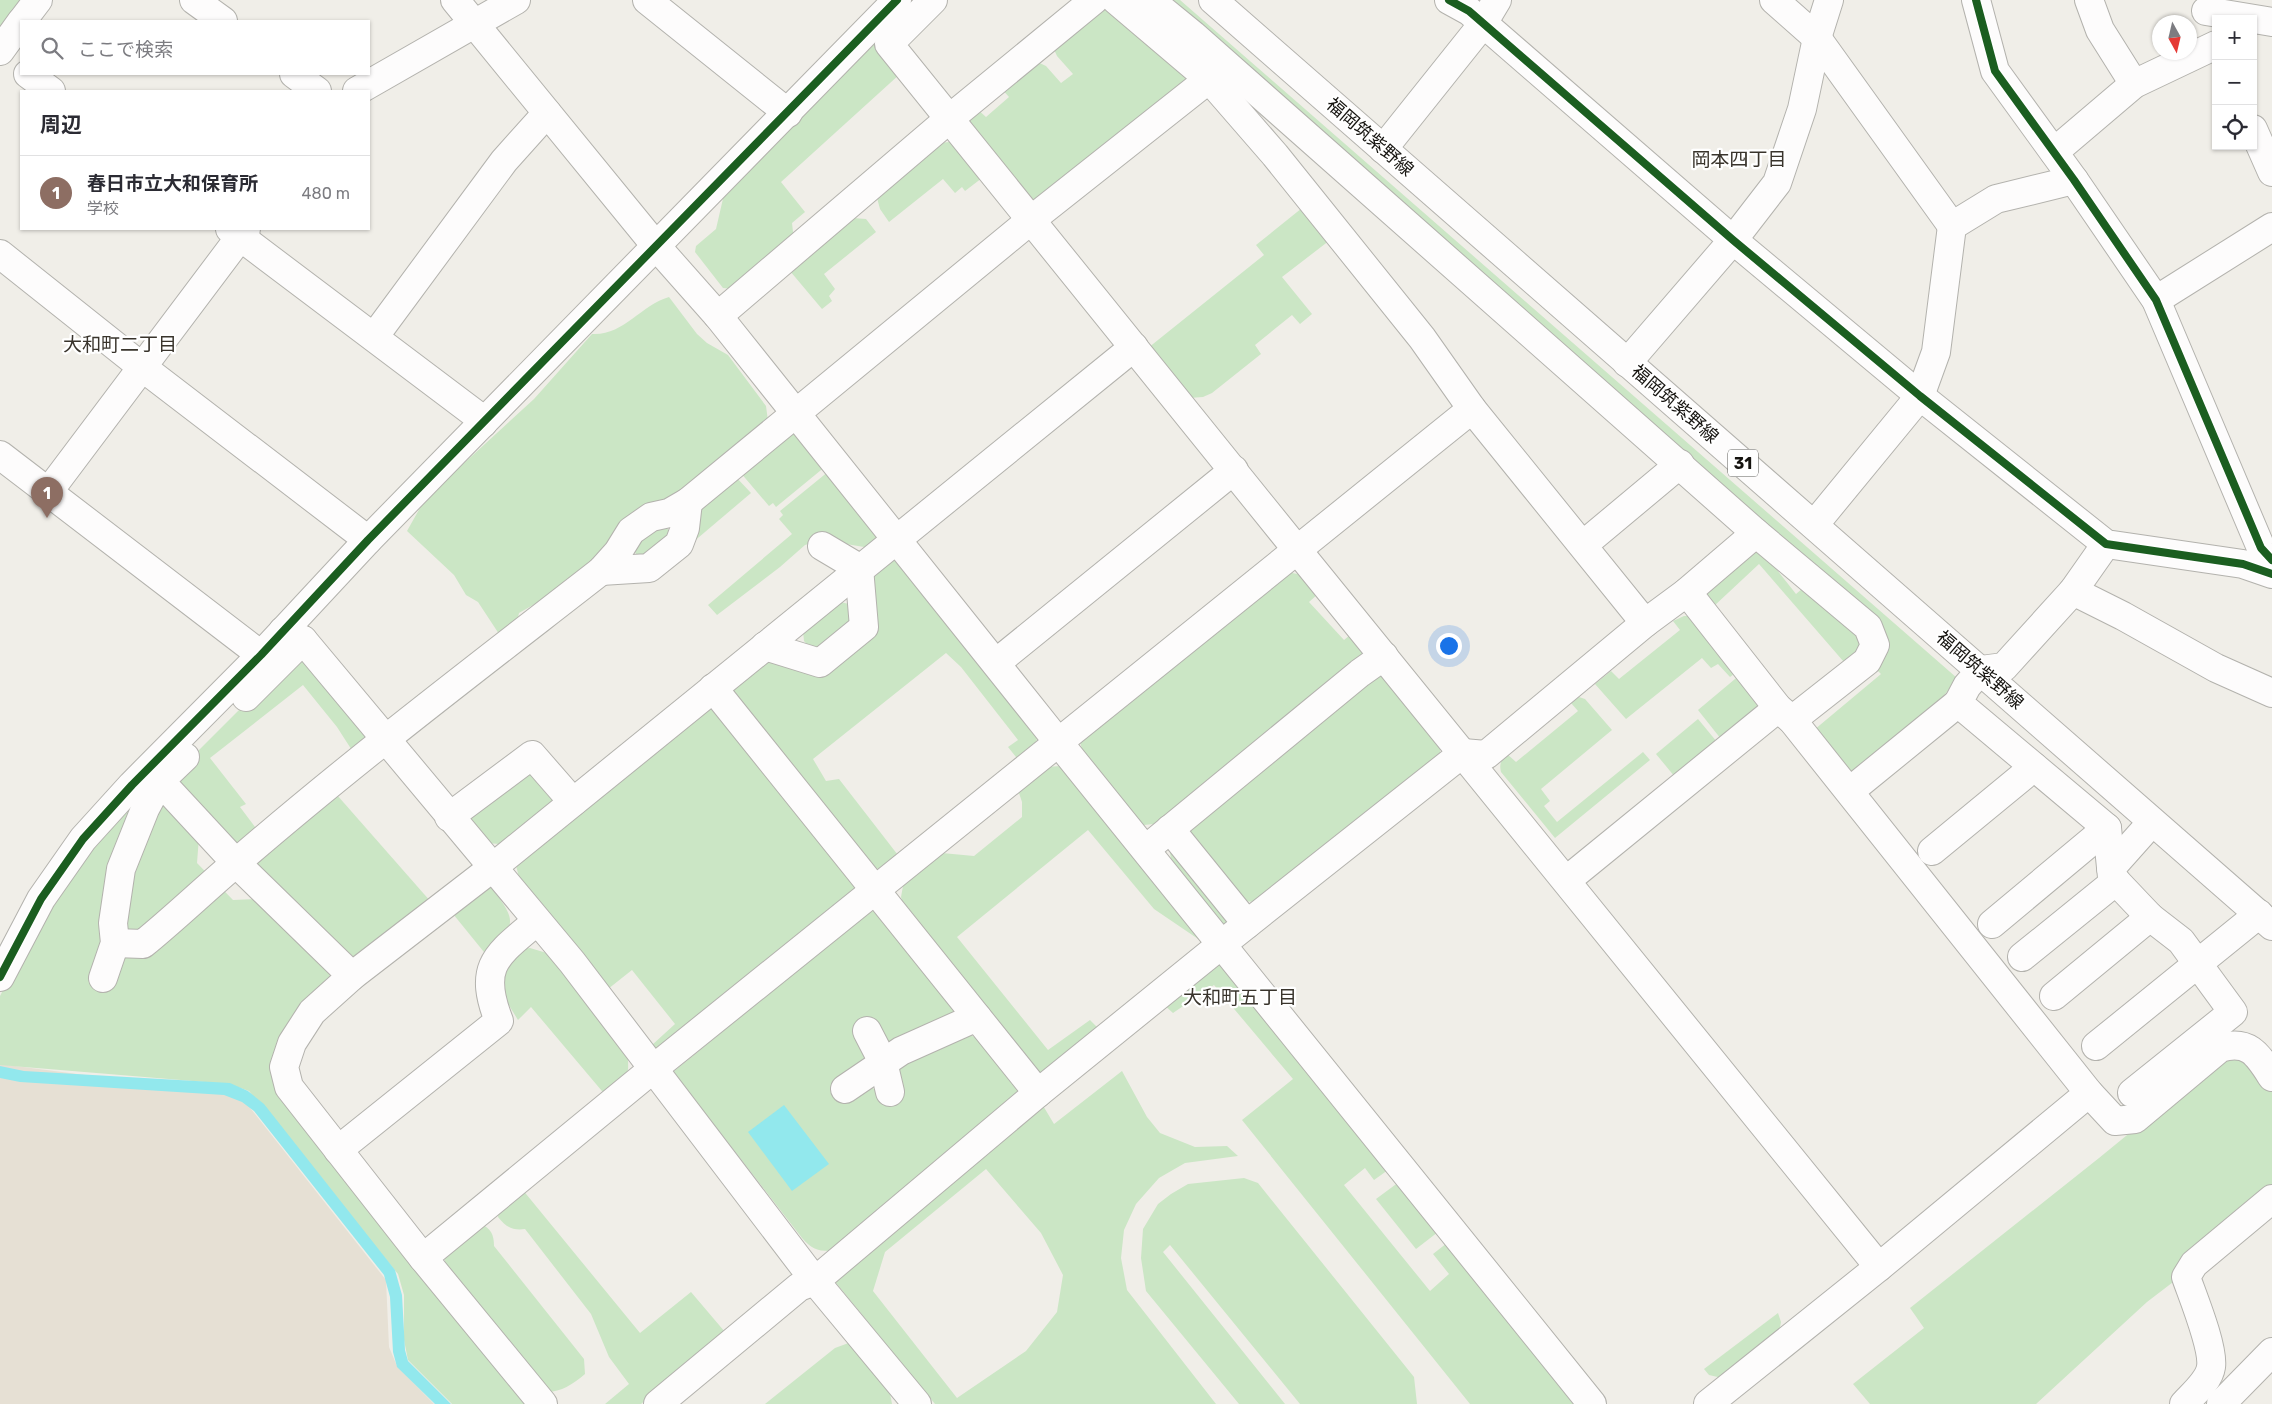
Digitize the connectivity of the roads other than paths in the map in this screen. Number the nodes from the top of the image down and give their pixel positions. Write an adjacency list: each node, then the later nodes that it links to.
1 (38, 0): 19 (street)
2 (194, 0): 20 (street)
3 (455, 0): 23 (street)
4 (516, 0): 23 (street)
5 (647, 0): 40 (street)
6 (933, 0): 41 (street)
7 (1094, 0): 41 (street)
8 (1116, 0): 34 (street)
9 (1150, 0): 65 (street)
10 (1213, 0): 43 (street, 福岡筑紫野線 / 31)
11 (1449, 0): 24 (street)
12 (1497, 0): 24 (street)
13 (1774, 0): 27 (street)
14 (1829, 0): 27 (street)
15 (1976, 0): 44 (street)
16 (2089, 0): 35 (street)
17 (885, 4): 40 (street)
18 (2203, 5): 21 (street); 25 (street)
19 (23, 20)
20 (222, 20)
21 (2272, 22)
22 (20, 25): 30 (street)
23 (476, 25): 38 (street); 39 (street)
24 (1482, 25): 43 (street); 51 (street)
25 (2212, 33)
26 (2272, 37): 28 (street)
27 (1817, 38): 48 (street); 51 (street)
28 (2257, 39)
29 (2212, 47): 35 (street)
30 (0, 52): 31 (street)
31 (20, 68)
32 (29, 75): 36 (street)
33 (295, 75): 37 (street)
34 (1209, 79): 47 (street); 61 (street)
35 (2134, 84): 44 (street)
36 (50, 90)
37 (316, 90)
38 (359, 90)
39 (547, 113): 52 (street); 56 (street)
40 (788, 113): 52 (street)
41 (948, 119): 47 (street); 55 (street)
42 (2257, 138): 45 (street)
43 (1383, 149): 58 (street, 福岡筑紫野線 / 31)
44 (2054, 152): 46 (street)
45 (2272, 172)
46 (2074, 180): 48 (street); 54 (street)
47 (1031, 220): 57 (street); 62 (street)
48 (1952, 226): 60 (street)
49 (2272, 227): 54 (street)
50 (239, 231): 56 (street); 59 (street)
51 (1733, 240): 58 (street); 60 (street)
52 (656, 246): 55 (street); 63 (street)
53 (0, 254): 59 (street)
54 (2156, 300): 77 (street)
55 (718, 316): 62 (street)
56 (374, 337): 63 (street)
57 (1134, 347): 66 (street); 72 (street)
58 (1628, 363): 69 (street, 福岡筑紫野線 / 31)
59 (142, 367): 67 (street); 71 (street)
60 (1920, 396): 69 (street); 73 (street)
61 (1472, 409): 74 (street); 76 (street)
62 (797, 414): 68 (street); 72 (street)
63 (483, 423): 71 (street)
64 (0, 455): 67 (street)
65 (1680, 464): 70 (street); 74 (street)
66 (1234, 470): 76 (street); 88 (street)
67 (49, 491): 86 (street)
68 (688, 502): 79 (street); 79 (street)
69 (1814, 525): 89 (street, 福岡筑紫野線 / 31)
70 (1756, 533): 81 (street); 93 (street)
71 (368, 540): 84 (street)
72 (898, 540): 78 (street); 88 (street)
73 (2106, 544): 80 (street); 82 (street)
74 (1583, 545): 83 (street)
75 (822, 546): 78 (street)
76 (1298, 551): 87 (street); 95 (street)
77 (2272, 560)
78 (859, 568): 85 (street); 85 (street)
79 (602, 571): 94 (street)
80 (2272, 574)
81 (1687, 592): 83 (street); 93 (street)
82 (2073, 592): 89 (street); 91 (street)
83 (1645, 623): 96 (street)
84 (293, 636): 86 (street); 94 (street); 98 (street)
85 (765, 646): 90 (street)
86 (261, 655): 121 (street)
87 (1384, 656): 96 (street); 104 (street)
88 (996, 663): 95 (street)
89 (1981, 670): 92 (street); 102 (street, 福岡筑紫野線 / 31)
90 (713, 688): 100 (street); 111 (street)
91 (2272, 693)
92 (1958, 703): 97 (street); 99 (street)
93 (1785, 714): 99 (street); 110 (street)
94 (385, 740): 101 (street); 107 (street)
95 (1059, 743): 105 (street); 111 (street)
96 (1463, 753): 110 (street); 115 (street)
97 (2034, 767): 103 (street); 106 (street)
98 (160, 782): 107 (street); 117 (street)
99 (1850, 791): 134 (street)
100 (573, 802): 101 (street); 108 (street)
101 (449, 817): 108 (street)
102 (2152, 822): 109 (street); 113 (street, 福岡筑紫野線 / 31)
103 (2107, 828): 109 (street); 116 (street)
104 (1170, 829): 105 (street); 115 (street)
105 (1146, 850): 118 (street)
106 (1932, 852)
107 (236, 862): 117 (street); 122 (street)
108 (492, 868): 114 (street); 122 (street)
109 (2114, 874): 112 (street); 119 (street)
110 (1567, 880): 139 (street)
111 (876, 891): 125 (street); 129 (street)
112 (2150, 917): 120 (street); 124 (street)
113 (2265, 920): 120 (street)
114 (537, 921): 129 (street); 136 (street)
115 (1247, 924): 118 (street)
116 (1992, 924)
117 (115, 942): 123 (street)
118 (1222, 944): 133 (street); 145 (street)
119 (2022, 957)
120 (2199, 962): 127 (street); 135 (street)
121 (0, 976)
122 (352, 976): 136 (street)
123 (103, 978)
124 (2054, 996)
125 (977, 1017): 128 (street); 133 (street)
126 (867, 1031): 128 (street)
127 (2096, 1046)
128 (883, 1062): 131 (street); 132 (street)
129 (653, 1070): 138 (street); 140 (street)
130 (2272, 1077): 134 (street)
131 (844, 1089)
132 (890, 1092)
133 (1038, 1093): 140 (street)
134 (2089, 1093): 139 (street)
135 (2132, 1093)
136 (338, 1150): 138 (street)
137 (2272, 1199): 147 (street)
138 (423, 1258): 142 (street)
139 (1879, 1267): 146 (street)
140 (815, 1281): 143 (street); 144 (street)
141 (2272, 1352): 148 (street)
142 (543, 1404)
143 (658, 1404)
144 (917, 1404)
145 (1592, 1404)
146 (1708, 1404)
147 (2184, 1404)
148 (2221, 1404)

